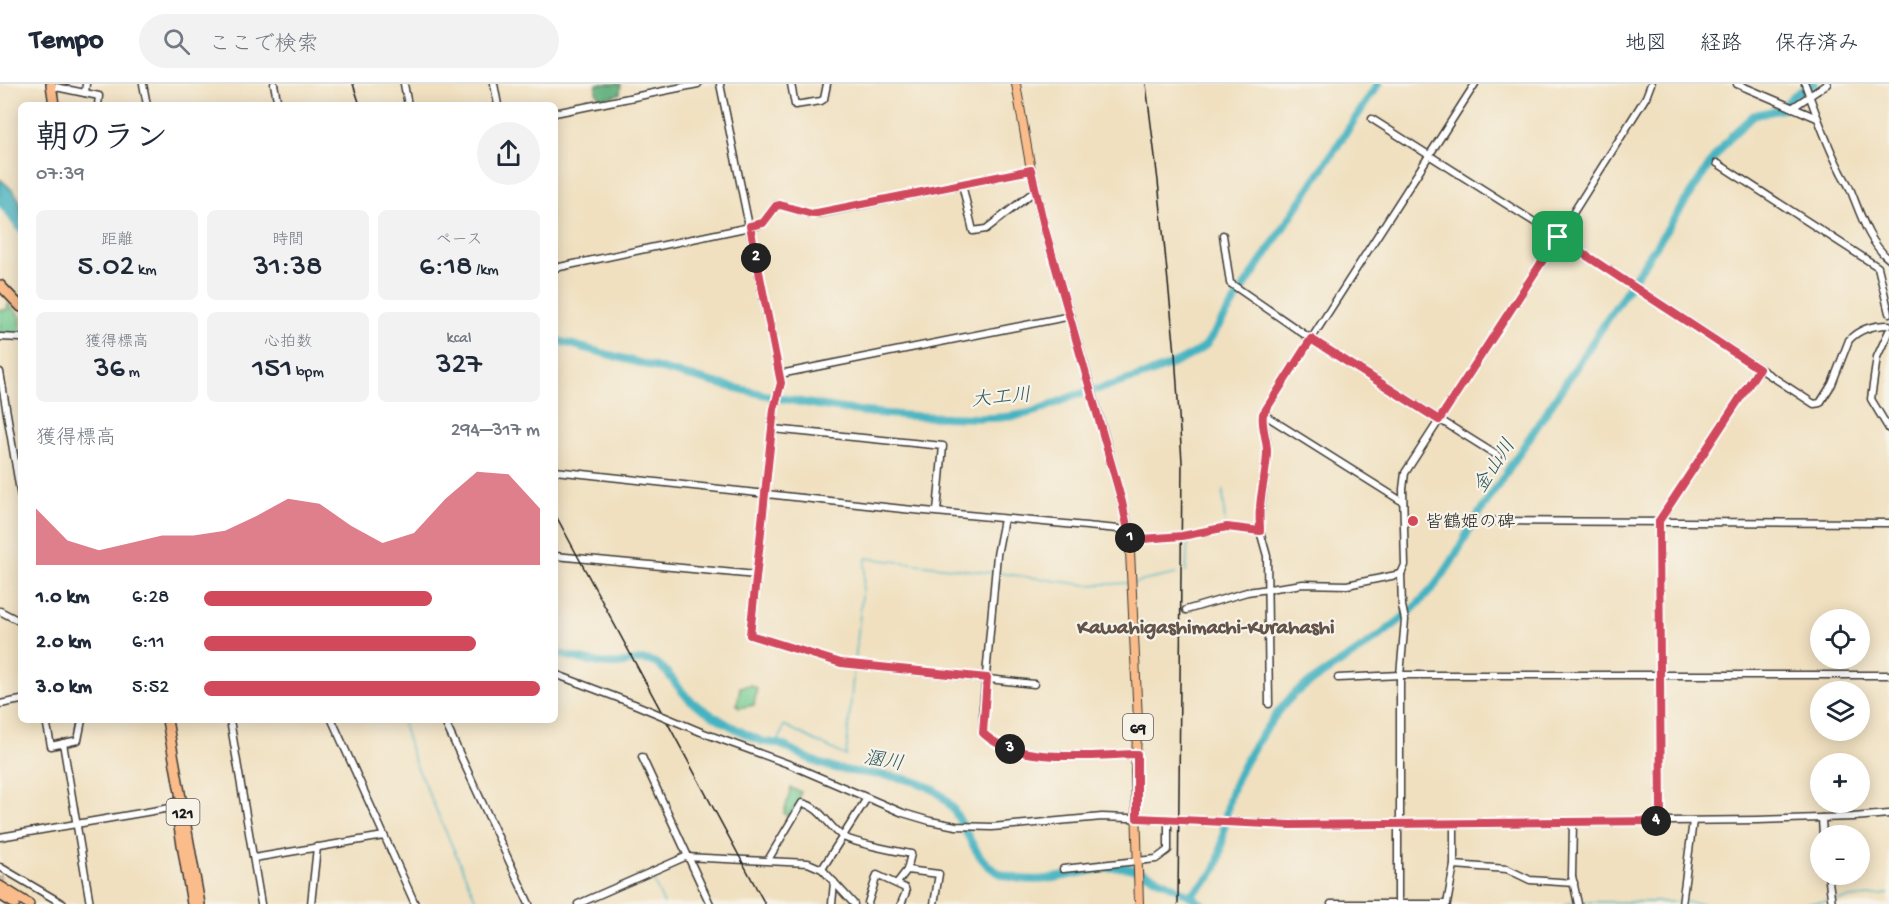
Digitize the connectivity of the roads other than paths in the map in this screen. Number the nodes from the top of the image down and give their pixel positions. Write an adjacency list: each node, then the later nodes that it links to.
1 (86, 84): 17 (street)
2 (143, 84): 20 (street)
3 (274, 84): 21 (street)
4 (404, 84): 22 (street)
5 (494, 84): 23 (street)
6 (698, 84): 25 (street)
7 (720, 84): 33 (street)
8 (791, 84): 9 (street)
9 (827, 84)
10 (1016, 84): 30 (main road, 69)
11 (1475, 84): 28 (street)
12 (1651, 84): 35 (street)
13 (1738, 84): 24 (street)
14 (1805, 84): 18 (street)
15 (1827, 84): 18 (street)
16 (51, 88): 17 (street)
17 (85, 93): 19 (street)
18 (1809, 95): 24 (street); 26 (street)
19 (98, 102)
20 (146, 102)
21 (277, 102)
22 (407, 102)
23 (497, 102)
24 (1792, 108): 26 (street)
25 (558, 112)
26 (1818, 118): 36 (street)
27 (1372, 119): 28 (street)
28 (1431, 155): 35 (street); 48 (street)
29 (1717, 163): 42 (street)
30 (1031, 170): 31 (street); 32 (main road, 69)
31 (962, 184): 32 (street); 33 (street)
32 (1036, 190): 43 (main road, 69)
33 (750, 226): 37 (street); 51 (street)
34 (1223, 235): 48 (street)
35 (1558, 237): 49 (street); 53 (street)
36 (1889, 259)
37 (558, 267)
38 (0, 278): 40 (highway)
39 (0, 285): 41 (highway)
40 (18, 296)
41 (18, 304)
42 (1889, 313)
43 (1071, 316): 51 (street); 66 (main road, 69)
44 (1889, 326): 49 (street)
45 (1889, 332): 55 (street)
46 (0, 337): 47 (street)
47 (18, 338)
48 (1311, 339): 52 (street); 53 (street)
49 (1759, 369): 64 (street)
50 (0, 372): 58 (street)
51 (780, 374): 54 (street)
52 (1263, 414): 60 (street); 67 (street)
53 (1439, 420): 56 (street); 60 (street)
54 (773, 429): 59 (street); 61 (street)
55 (1889, 429)
56 (1498, 456)
57 (558, 471): 59 (street)
58 (18, 479)
59 (765, 493): 61 (street); 71 (street)
60 (1403, 502): 70 (street)
61 (937, 511): 62 (street)
62 (1004, 519): 66 (street); 80 (street)
63 (1485, 521): 64 (street)
64 (1659, 521): 65 (street); 78 (street)
65 (1889, 522)
66 (1129, 530): 68 (main road, 69)
67 (1260, 531): 68 (street); 72 (street)
68 (1130, 540): 94 (main road, 69)
69 (558, 556): 71 (street)
70 (1401, 574): 72 (street); 77 (street)
71 (756, 575): 80 (street)
72 (1267, 590): 73 (street); 85 (street)
73 (1186, 610)
74 (0, 611): 75 (street)
75 (18, 620)
76 (558, 675): 96 (street, bridge)
77 (1400, 675): 78 (street); 81 (street); 107 (street)
78 (1660, 675): 79 (street); 102 (street)
79 (1889, 675)
80 (987, 678): 82 (street); 94 (street)
81 (1338, 678)
82 (1034, 684)
83 (18, 701): 84 (street)
84 (0, 704)
85 (1269, 704)
86 (47, 723): 93 (street)
87 (81, 723): 93 (street)
88 (162, 723): 97 (highway, 121)
89 (168, 723): 138 (highway, 121)
90 (231, 723): 114 (street)
91 (333, 723): 109 (street)
92 (445, 723): 142 (street)
93 (63, 743): 105 (street)
94 (1137, 754): 99 (main road, 69)
95 (642, 757): 113 (street)
96 (867, 798): 99 (street); 111 (street)
97 (176, 807): 105 (street); 137 (highway, 121)
98 (1889, 814): 100 (street)
99 (1137, 818): 101 (street); 116 (main road, 69)
100 (1822, 818): 103 (street); 108 (street)
101 (1167, 820): 107 (street); 116 (street)
102 (1661, 821): 103 (street); 104 (street)
103 (1693, 821): 132 (street)
104 (1573, 822): 106 (street); 123 (street)
105 (78, 823): 110 (street); 136 (street)
106 (1454, 823): 107 (street); 117 (street)
107 (1399, 825): 131 (street)
108 (1822, 825)
109 (384, 836): 112 (street); 141 (street)
110 (0, 837)
111 (842, 837): 115 (street); 119 (street); 121 (street)
112 (317, 847): 114 (street); 140 (street)
113 (687, 856): 115 (street); 143 (street); 144 (street)
114 (254, 858): 139 (street)
115 (768, 860): 119 (street)
116 (1139, 863): 120 (street); 148 (main road, 69)
117 (1454, 865): 123 (street); 131 (street)
118 (1, 868): 135 (street)
119 (822, 869): 122 (street)
120 (1063, 869)
121 (907, 870): 124 (street); 147 (street)
122 (834, 882): 145 (street); 146 (street)
123 (1574, 883): 150 (street)
124 (897, 884): 129 (street); 130 (street)
125 (1830, 885): 128 (street)
126 (0, 886): 134 (highway)
127 (0, 895): 133 (highway)
128 (1832, 901)
129 (868, 903)
130 (903, 903)
131 (1398, 903): 149 (street)
132 (1682, 903)
133 (15, 904)
134 (29, 904)
135 (63, 904)
136 (90, 904)
137 (192, 904)
138 (200, 904)
139 (261, 904)
140 (311, 904)
141 (415, 904)
142 (529, 904)
143 (578, 904)
144 (710, 904)
145 (832, 904)
146 (854, 904)
147 (933, 904)
148 (1139, 904)
149 (1331, 904)
150 (1578, 904)

